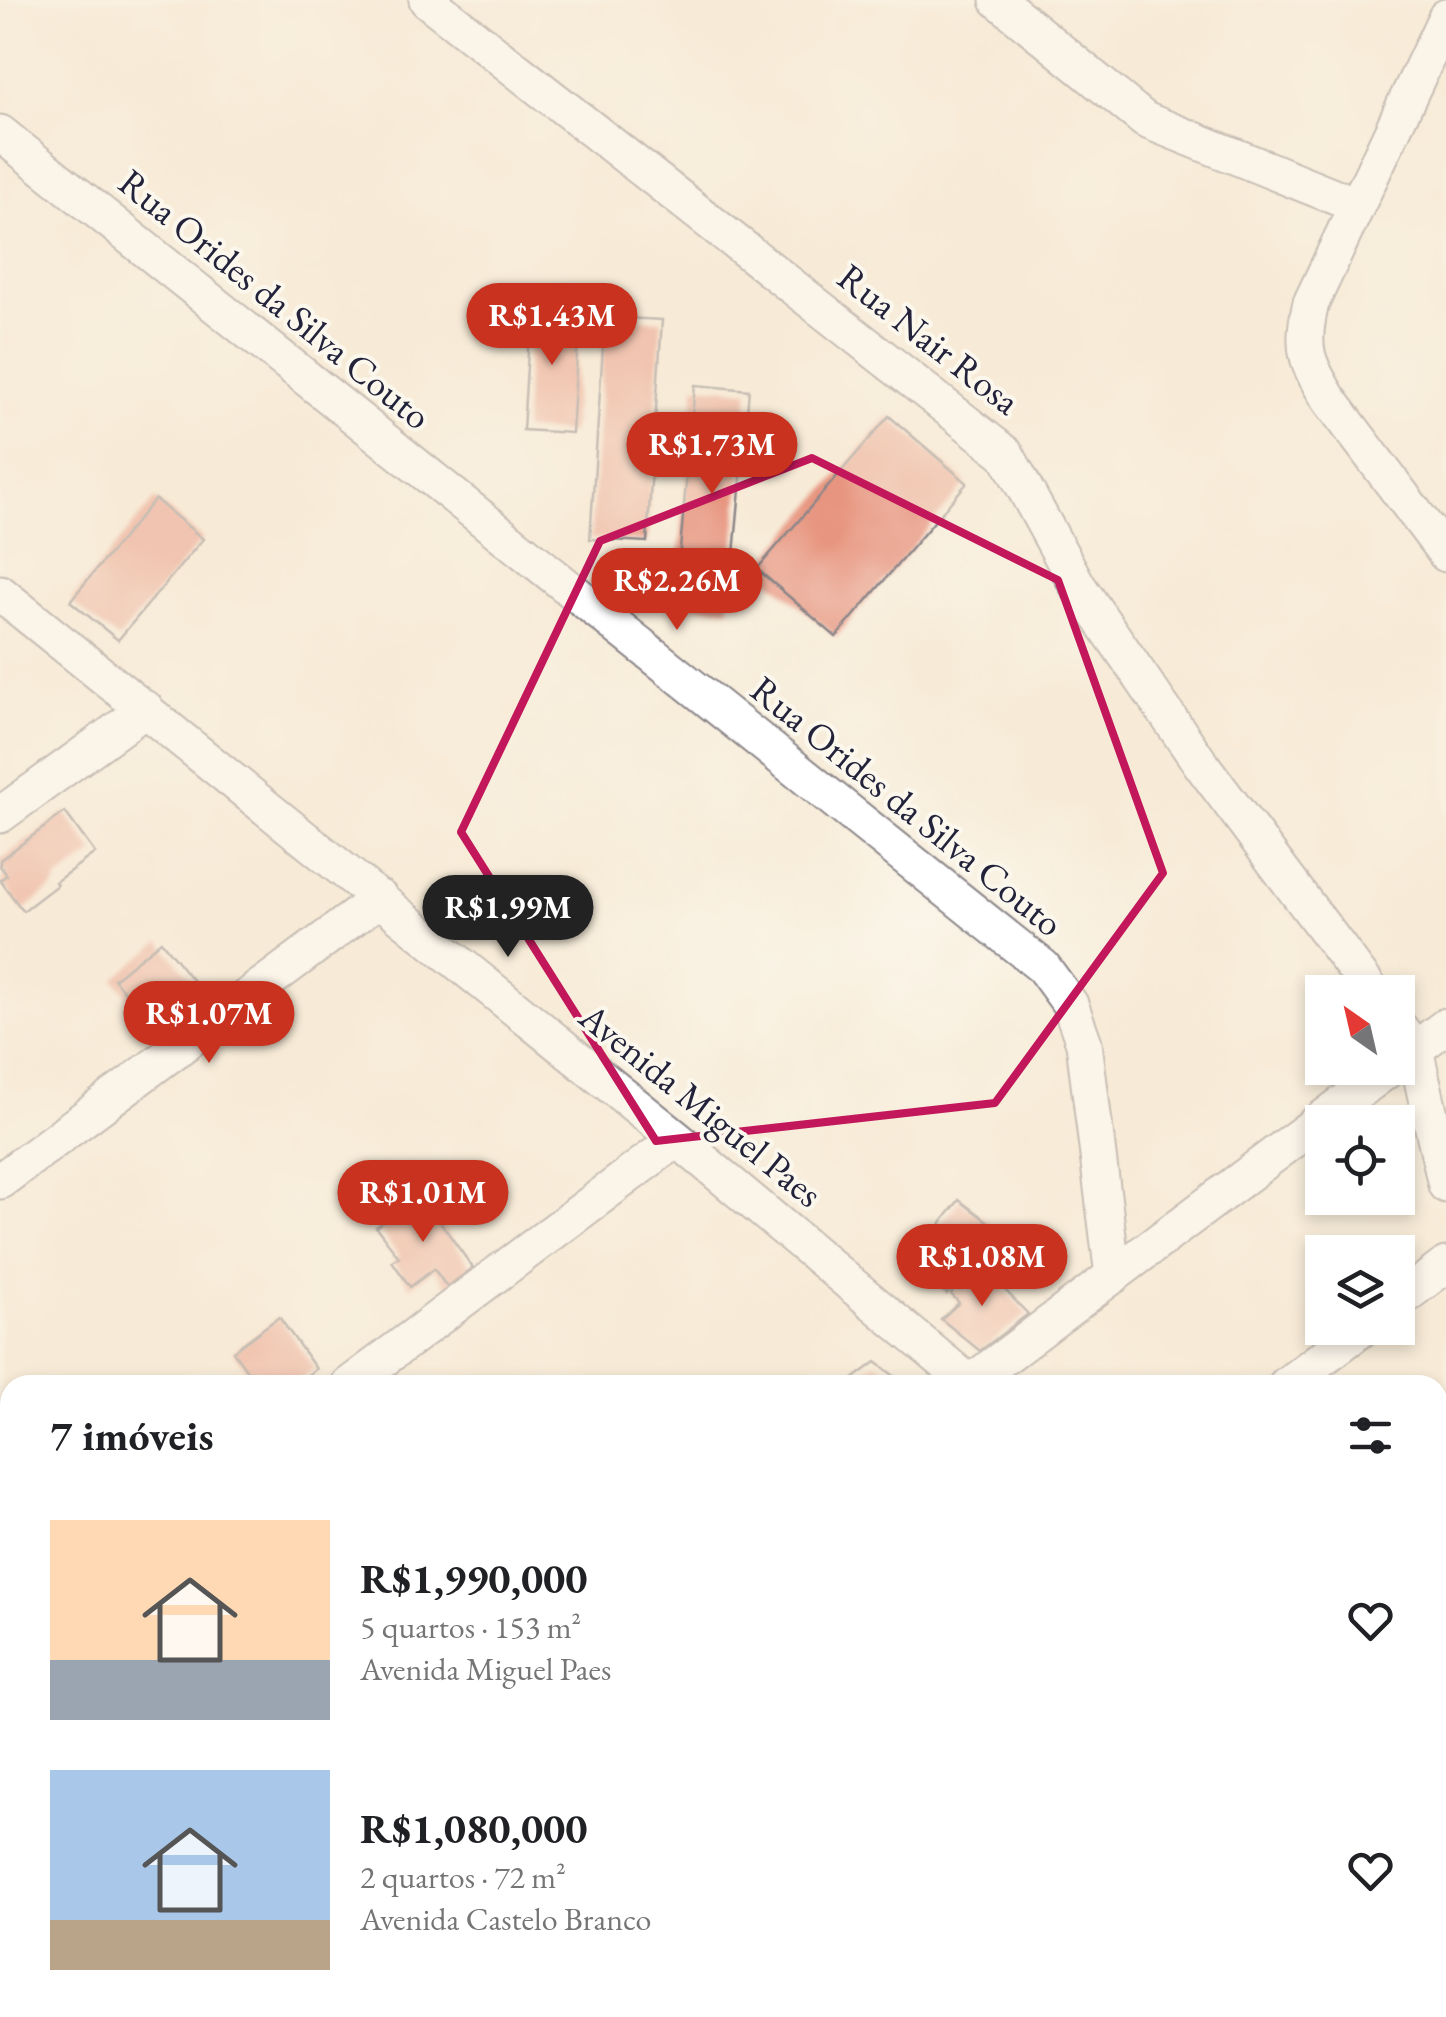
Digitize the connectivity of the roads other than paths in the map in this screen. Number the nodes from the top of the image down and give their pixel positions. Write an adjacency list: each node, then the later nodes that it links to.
1 (427, 0): 12 (street, Rua Nair Rosa)
2 (998, 0): 6 (street)
3 (1439, 0): 4 (street)
4 (1446, 13): 6 (street)
5 (0, 133): 21 (street, Rua Orides da Silva Couto)
6 (1356, 205): 7 (street)
7 (1446, 554)
8 (0, 593): 9 (street, Avenida Miguel Paes)
9 (146, 709): 10 (street); 11 (street, Avenida Miguel Paes)
10 (0, 815)
11 (380, 898): 17 (street, Avenida Miguel Paes); 18 (street)
12 (1359, 975)
13 (1446, 1026): 14 (street)
14 (1415, 1043)
15 (1356, 1085): 21 (street)
16 (1412, 1085): 19 (street)
17 (677, 1139): 24 (street); 25 (street, Avenida Miguel Paes)
18 (0, 1181)
19 (1446, 1185)
20 (1446, 1265): 22 (street)
21 (1112, 1276): 26 (street)
22 (1415, 1289)
23 (1340, 1345): 27 (street)
24 (361, 1375)
25 (959, 1375)
26 (982, 1375)
27 (1300, 1375)

